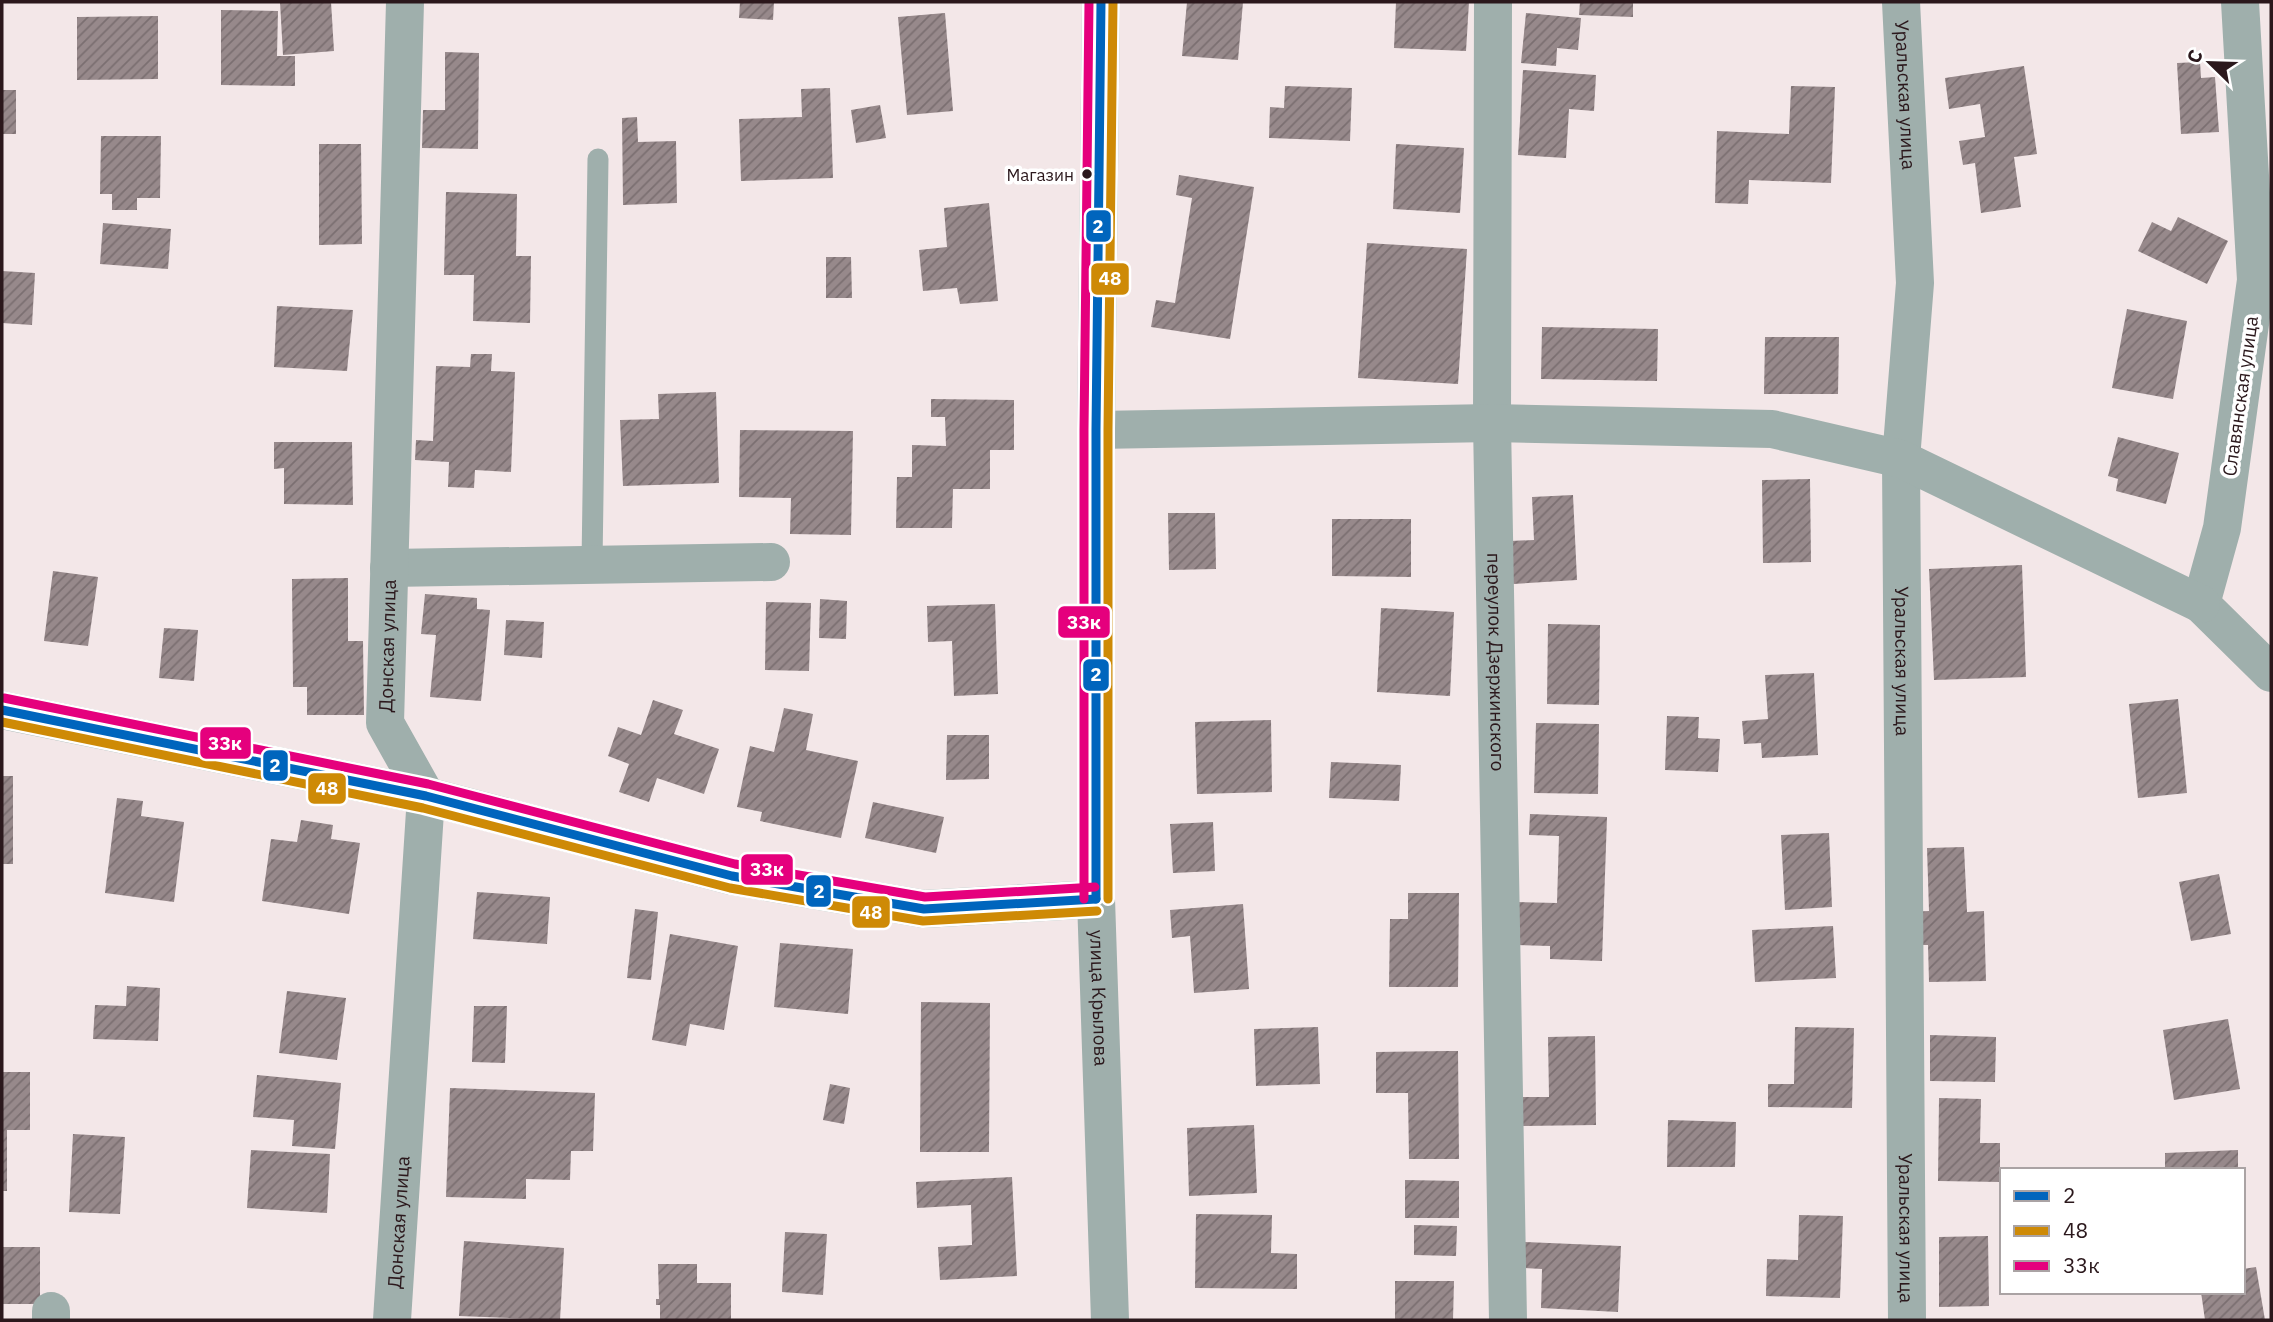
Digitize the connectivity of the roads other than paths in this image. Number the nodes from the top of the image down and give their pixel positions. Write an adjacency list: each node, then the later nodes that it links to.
1 (405, 2): 12 (street, Донская улица)
2 (1101, 2): 8 (street, улица Крылова)
3 (1493, 2): 7 (street, переулок Дзержинского)
4 (1900, 2): 9 (street, Уральская улица)
5 (2240, 2): 13 (street, Славянская улица)
6 (598, 159): 11 (lane)
7 (1492, 423): 8 (street); 9 (street); 20 (street, переулок Дзержинского)
8 (1096, 430): 17 (street, улица Крылова)
9 (1901, 458): 13 (street); 21 (street, Уральская улица)
10 (771, 562): 11 (street)
11 (592, 563): 12 (street)
12 (389, 568): 16 (street, Донская улица)
13 (2201, 604): 14 (street)
14 (2271, 673)
15 (2, 710): 16 (street)
16 (426, 796): 17 (street); 18 (street, Донская улица)
17 (1096, 898): 19 (street, улица Крылова)
18 (392, 1320)
19 (1110, 1320)
20 (1508, 1320)
21 (1907, 1320)

